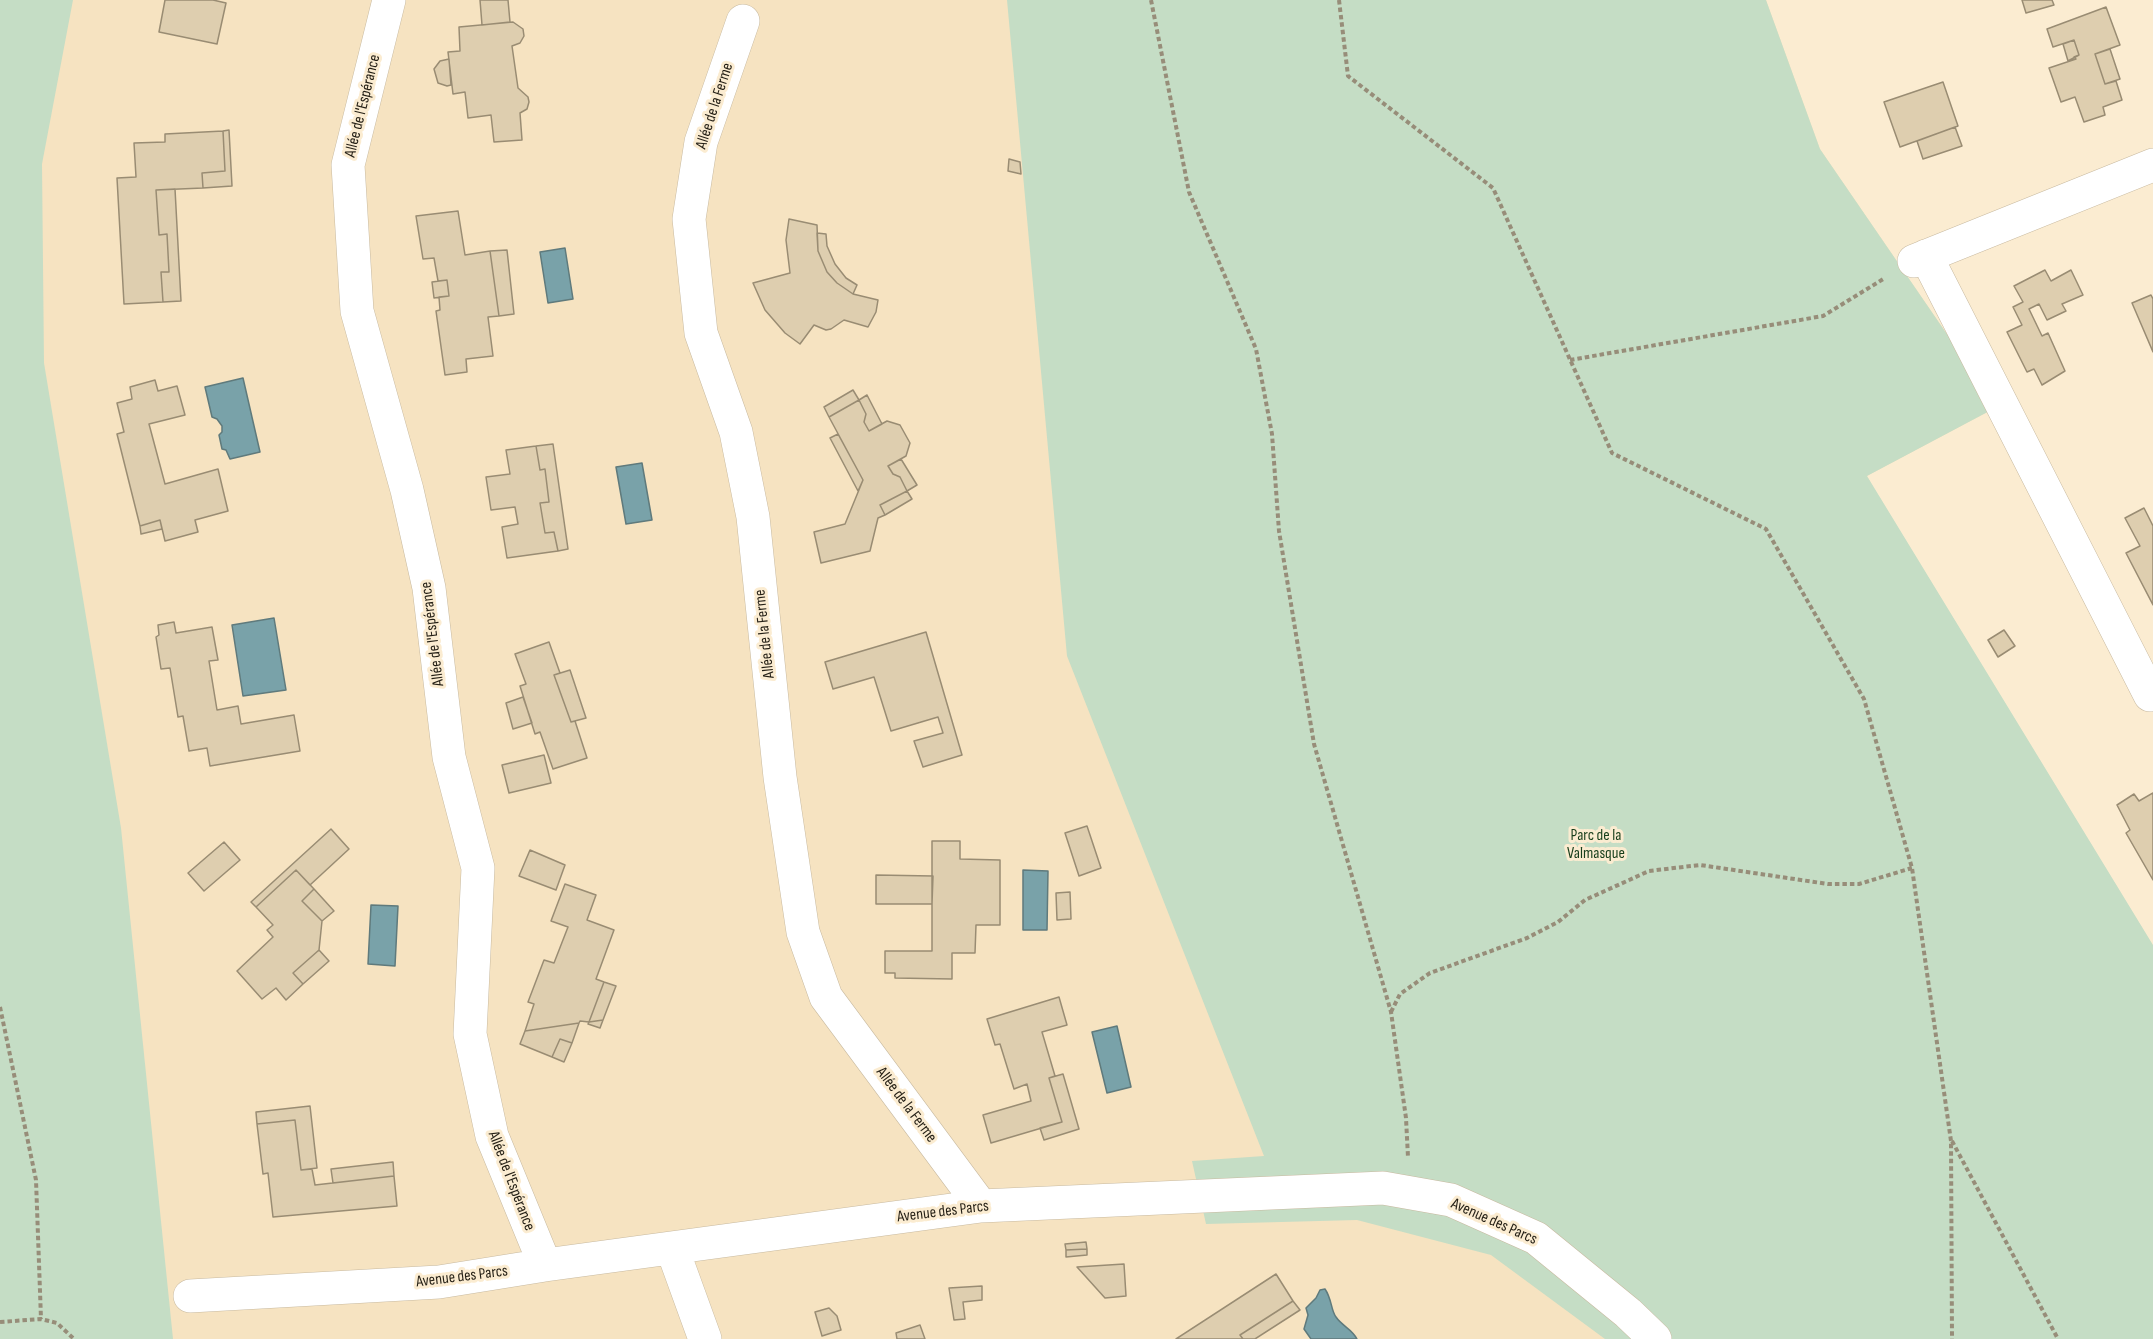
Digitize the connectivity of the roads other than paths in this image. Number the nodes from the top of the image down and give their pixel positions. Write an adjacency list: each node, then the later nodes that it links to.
1 (389, 0): 7 (street, Allée de l'Espérance)
2 (743, 21): 5 (street, Allée de la Ferme)
3 (2153, 165): 4 (street)
4 (2150, 695)
5 (981, 1206): 6 (street, Avenue des Parcs); 10 (street, Avenue des Parcs)
6 (672, 1248): 7 (street, Avenue des Parcs); 9 (street)
7 (545, 1265): 8 (street, Avenue des Parcs)
8 (190, 1296)
9 (705, 1339)
10 (1655, 1339)

